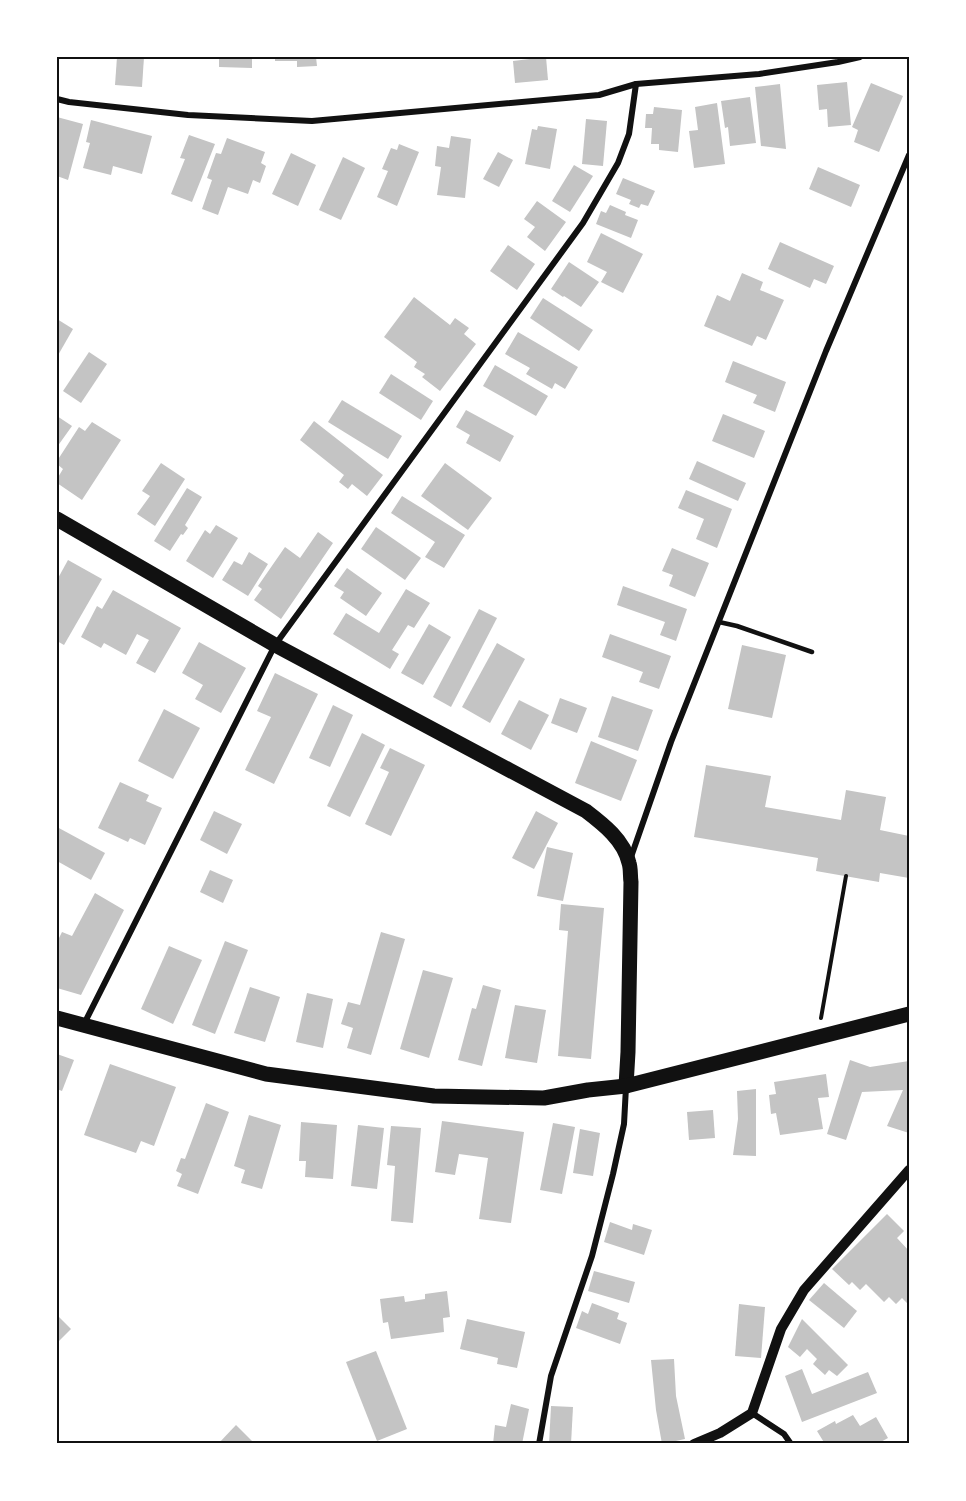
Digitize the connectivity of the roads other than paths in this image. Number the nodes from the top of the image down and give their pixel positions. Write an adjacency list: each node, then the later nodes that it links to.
1 (860, 57): 2 (street)
2 (636, 84): 3 (street); 7 (street)
3 (57, 99)
4 (909, 155): 6 (street)
5 (57, 519): 7 (main road)
6 (719, 622): 8 (lane); 9 (street)
7 (274, 645): 9 (main road); 12 (street)
8 (812, 652)
9 (629, 862): 13 (main road)
10 (909, 1014): 13 (main road)
11 (57, 1018): 12 (main road)
12 (83, 1025): 13 (main road)
13 (626, 1086): 16 (street)
14 (909, 1170): 15 (street)
15 (752, 1413): 17 (street); 18 (street)
16 (540, 1444)
17 (693, 1444)
18 (791, 1444)

